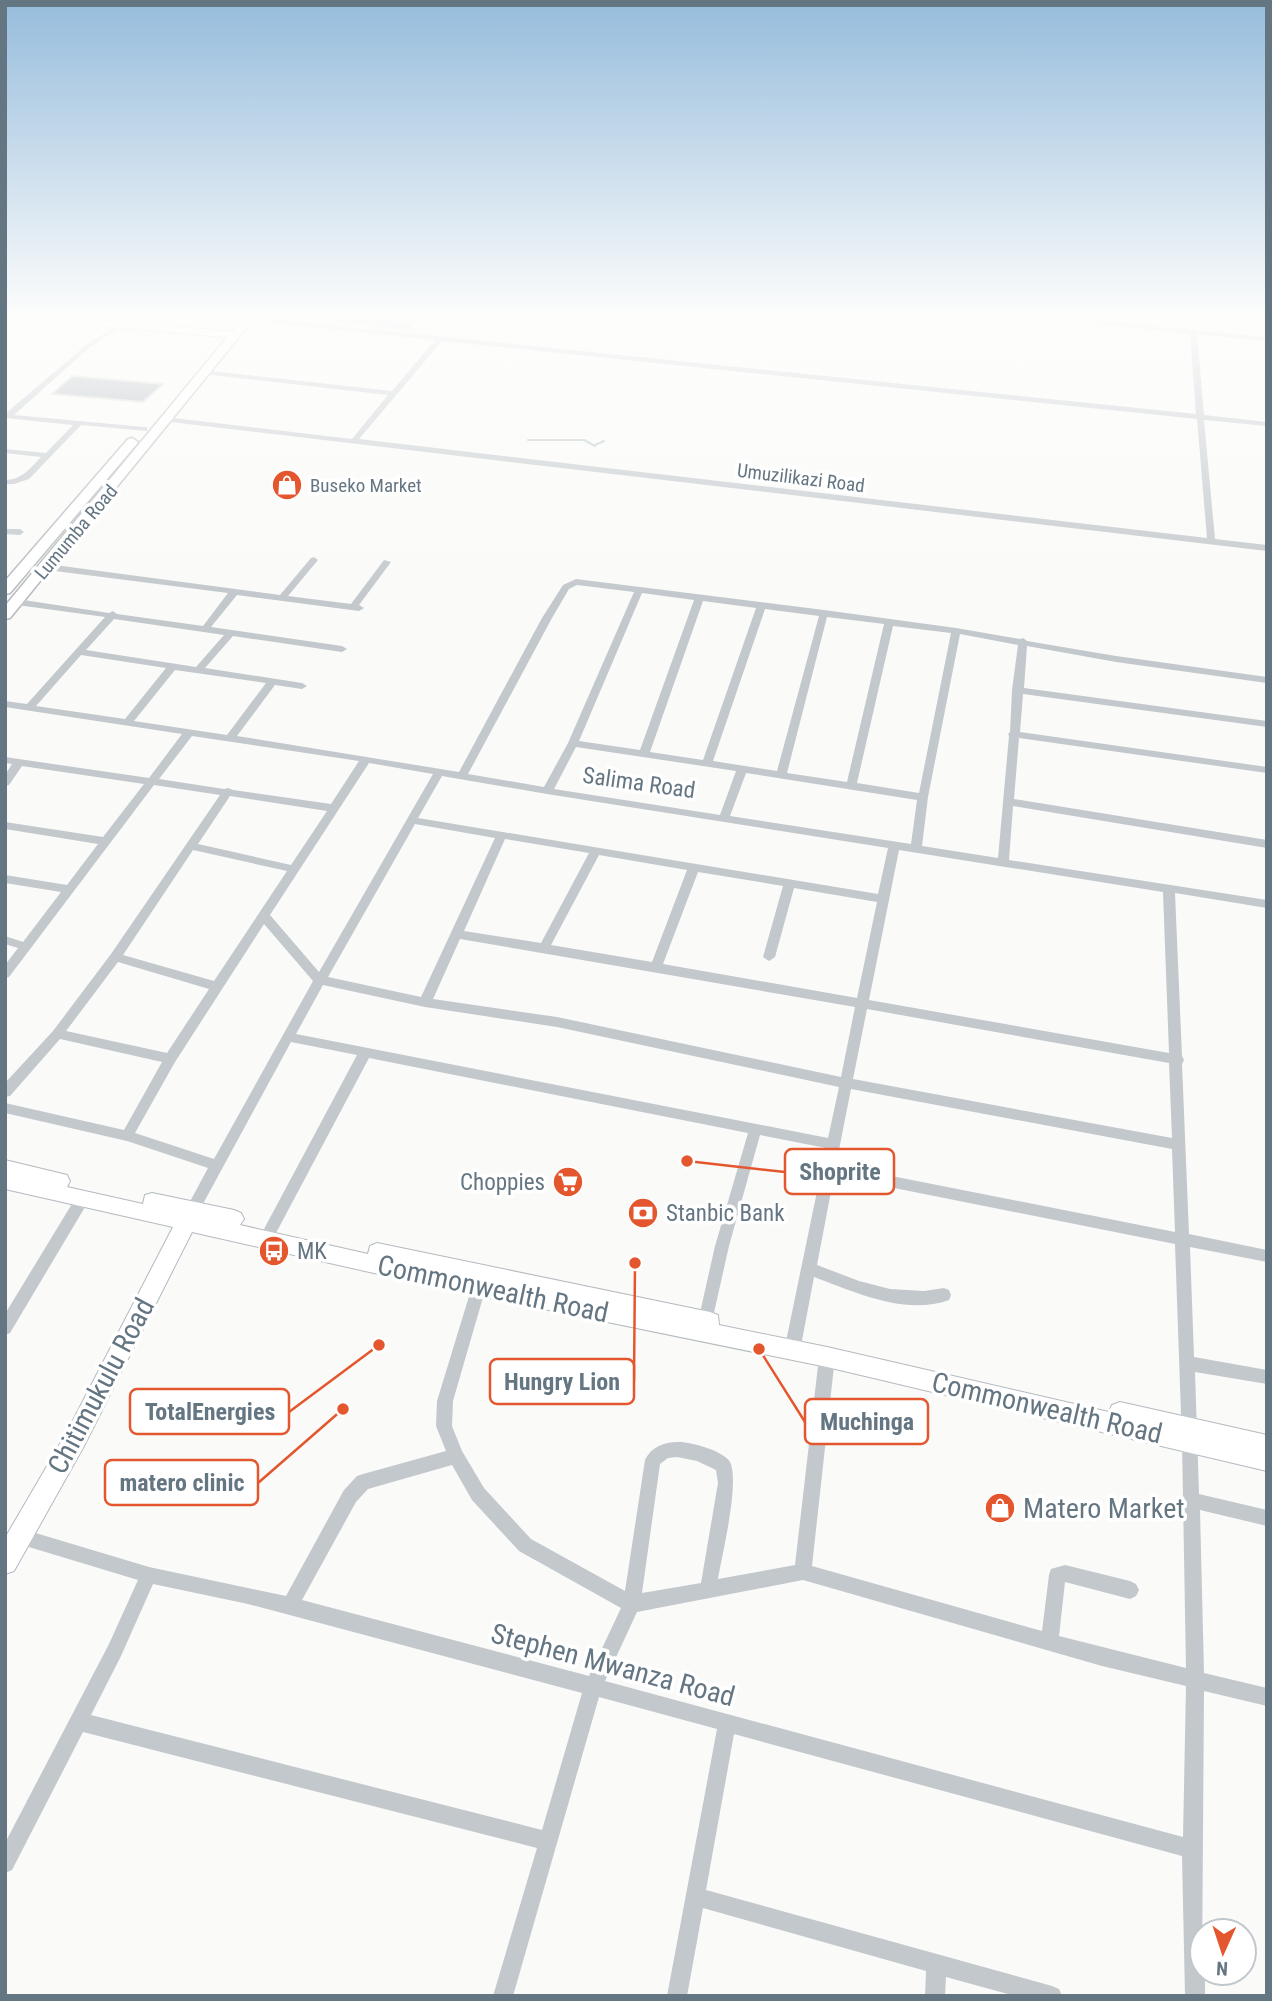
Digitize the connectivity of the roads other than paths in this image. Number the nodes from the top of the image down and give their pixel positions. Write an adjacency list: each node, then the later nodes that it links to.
1 (162, 409): 11 (main road, Lumumba Road)
2 (173, 409): 8 (main road, Lumumba Road)
3 (382, 409): 12 (street)
4 (1125, 409): 7 (street)
5 (1199, 409): 7 (street)
6 (6, 416): 9 (street)
7 (1200, 417): 10 (street); 18 (street)
8 (165, 419): 12 (street, Umuzilikazi Road); 22 (main road, Lumumba Road)
9 (79, 423): 11 (street); 14 (street)
10 (1267, 424)
11 (144, 429): 23 (main road, Lumumba Road)
12 (354, 441): 18 (street, Umuzilikazi Road)
13 (5, 451): 14 (street)
14 (46, 455): 15 (street)
15 (5, 482)
16 (5, 531): 17 (street)
17 (20, 532)
18 (1212, 541): 19 (street, Umuzilikazi Road)
19 (1267, 548)
20 (314, 560): 26 (street)
21 (387, 562): 26 (street)
22 (47, 567): 25 (street); 28 (main road, Lumumba Road)
23 (5, 590)
24 (639, 590): 27 (street); 53 (street); 63 (street)
25 (235, 591): 26 (street); 34 (street)
26 (282, 598)
27 (699, 598): 29 (street); 54 (street)
28 (17, 602): 31 (street); 32 (main road, Lumumba Road)
29 (761, 607): 30 (street); 58 (street)
30 (824, 613): 33 (street); 62 (street)
31 (113, 614): 34 (street); 39 (street)
32 (5, 615)
33 (889, 622): 35 (street); 66 (street)
34 (206, 628): 36 (street)
35 (956, 631): 37 (street); 69 (street)
36 (230, 632): 38 (street); 41 (street)
37 (1023, 641): 42 (street); 45 (street)
38 (342, 649)
39 (79, 652): 40 (street); 47 (street)
40 (173, 666): 41 (street); 48 (street)
41 (199, 670): 43 (street)
42 (1267, 680)
43 (273, 681): 44 (street); 52 (street)
44 (302, 686)
45 (1017, 690): 49 (street); 51 (street)
46 (5, 704): 47 (street, Salima Road)
47 (30, 707): 48 (street, Salima Road)
48 (128, 722): 50 (street, Salima Road)
49 (1267, 724)
50 (190, 731): 52 (street, Salima Road); 64 (street)
51 (1013, 734): 60 (street); 70 (street)
52 (230, 738): 55 (street, Salima Road)
53 (572, 743): 54 (street); 68 (street)
54 (644, 754): 58 (street)
55 (366, 759): 61 (street, Salima Road); 71 (street)
56 (5, 760): 57 (street)
57 (19, 762): 64 (street); 65 (street)
58 (707, 764): 59 (street)
59 (743, 768): 62 (street); 72 (street)
60 (1267, 770)
61 (439, 772): 63 (street, Salima Road); 73 (street)
62 (780, 774): 66 (street)
63 (462, 776): 68 (street, Salima Road)
64 (152, 781): 67 (street); 76 (street)
65 (5, 783)
66 (851, 786): 69 (street)
67 (228, 791): 71 (street); 79 (street)
68 (547, 791): 72 (street, Salima Road)
69 (923, 797): 80 (street)
70 (1009, 802): 77 (street); 82 (street)
71 (332, 808): 84 (street)
72 (724, 817): 78 (street, Salima Road)
73 (410, 820): 75 (street); 100 (street)
74 (5, 825): 76 (street)
75 (502, 835): 81 (street); 92 (street)
76 (104, 841): 88 (street)
77 (1267, 844)
78 (894, 845): 80 (street, Salima Road); 89 (street)
79 (191, 846): 84 (street); 96 (street)
80 (916, 849): 82 (street, Salima Road)
81 (596, 850): 83 (street); 95 (street)
82 (1003, 863): 87 (street, Salima Road)
83 (694, 867): 86 (street); 98 (street)
84 (293, 869): 91 (street)
85 (5, 879): 88 (street)
86 (790, 883): 89 (street); 97 (street)
87 (1169, 888): 90 (street, Salima Road); 108 (street)
88 (69, 889): 94 (street)
89 (884, 899): 103 (street)
90 (1267, 904)
91 (264, 916): 100 (street); 101 (street)
92 (456, 934): 95 (street); 102 (street)
93 (5, 940): 94 (street)
94 (27, 947): 99 (street)
95 (544, 948): 98 (street)
96 (115, 957): 101 (street); 104 (street)
97 (769, 957)
98 (656, 966): 103 (street)
99 (5, 974)
100 (319, 980): 102 (street); 105 (street)
101 (218, 987): 107 (street)
102 (425, 1002): 109 (street)
103 (860, 1005): 108 (street); 109 (street)
104 (57, 1034): 107 (street); 110 (street)
105 (288, 1037): 106 (street); 116 (street)
106 (365, 1052): 112 (street); 122 (street)
107 (170, 1059): 113 (street)
108 (1178, 1060): 115 (street)
109 (845, 1083): 114 (street); 115 (street)
110 (5, 1092)
111 (5, 1108): 113 (street)
112 (755, 1130): 114 (street); 128 (street)
113 (127, 1136): 116 (street)
114 (832, 1144): 118 (street)
115 (1180, 1145): 123 (street)
116 (218, 1167): 121 (street)
117 (5, 1168): 121 (main road, Commonwealth Road)
118 (828, 1169): 123 (street); 125 (street)
119 (5, 1181): 120 (main road, Commonwealth Road)
120 (83, 1198): 121 (main road, Commonwealth Road); 129 (street)
121 (190, 1215): 122 (main road, Commonwealth Road); 126 (main road, Commonwealth Road); 140 (main road, Chitimukulu Road)
122 (271, 1229): 126 (main road, Commonwealth Road)
123 (1181, 1239): 124 (street); 132 (street)
124 (1267, 1256)
125 (808, 1268): 127 (street); 130 (street)
126 (480, 1280): 128 (main road, Commonwealth Road); 136 (street)
127 (944, 1295)
128 (704, 1327): 130 (main road, Commonwealth Road)
129 (5, 1328)
130 (793, 1345): 131 (main road, Commonwealth Road); 134 (main road, Commonwealth Road)
131 (827, 1357): 134 (main road, Commonwealth Road); 142 (street)
132 (1186, 1363): 133 (street); 134 (street)
133 (1267, 1377)
134 (1190, 1435): 135 (main road, Commonwealth Road); 137 (main road, Commonwealth Road); 138 (street)
135 (1267, 1446)
136 (456, 1456): 146 (street); 147 (street)
137 (1267, 1460)
138 (1191, 1500): 139 (street); 149 (street)
139 (1267, 1518)
140 (19, 1536): 141 (main road, Chitimukulu Road); 143 (street, Stephen Mwanza Road)
141 (5, 1562)
142 (803, 1572): 144 (street); 148 (street)
143 (149, 1575): 147 (street, Stephen Mwanza Road); 152 (street)
144 (708, 1590): 146 (street); 146 (street)
145 (1130, 1590): 148 (street)
146 (632, 1604): 150 (street)
147 (289, 1607): 150 (street, Stephen Mwanza Road)
148 (1050, 1642): 149 (street)
149 (1195, 1679): 151 (street); 155 (street)
150 (593, 1687): 153 (street, Stephen Mwanza Road); 154 (street)
151 (1267, 1697)
152 (77, 1721): 154 (street); 156 (street)
153 (727, 1725): 155 (street, Stephen Mwanza Road); 157 (street)
154 (548, 1842): 159 (street)
155 (1192, 1849): 163 (street)
156 (5, 1863)
157 (694, 1896): 158 (street); 160 (street)
158 (937, 1964): 161 (street); 162 (street)
159 (503, 1996)
160 (677, 1996)
161 (935, 1996)
162 (1052, 1996)
163 (1195, 1996)

